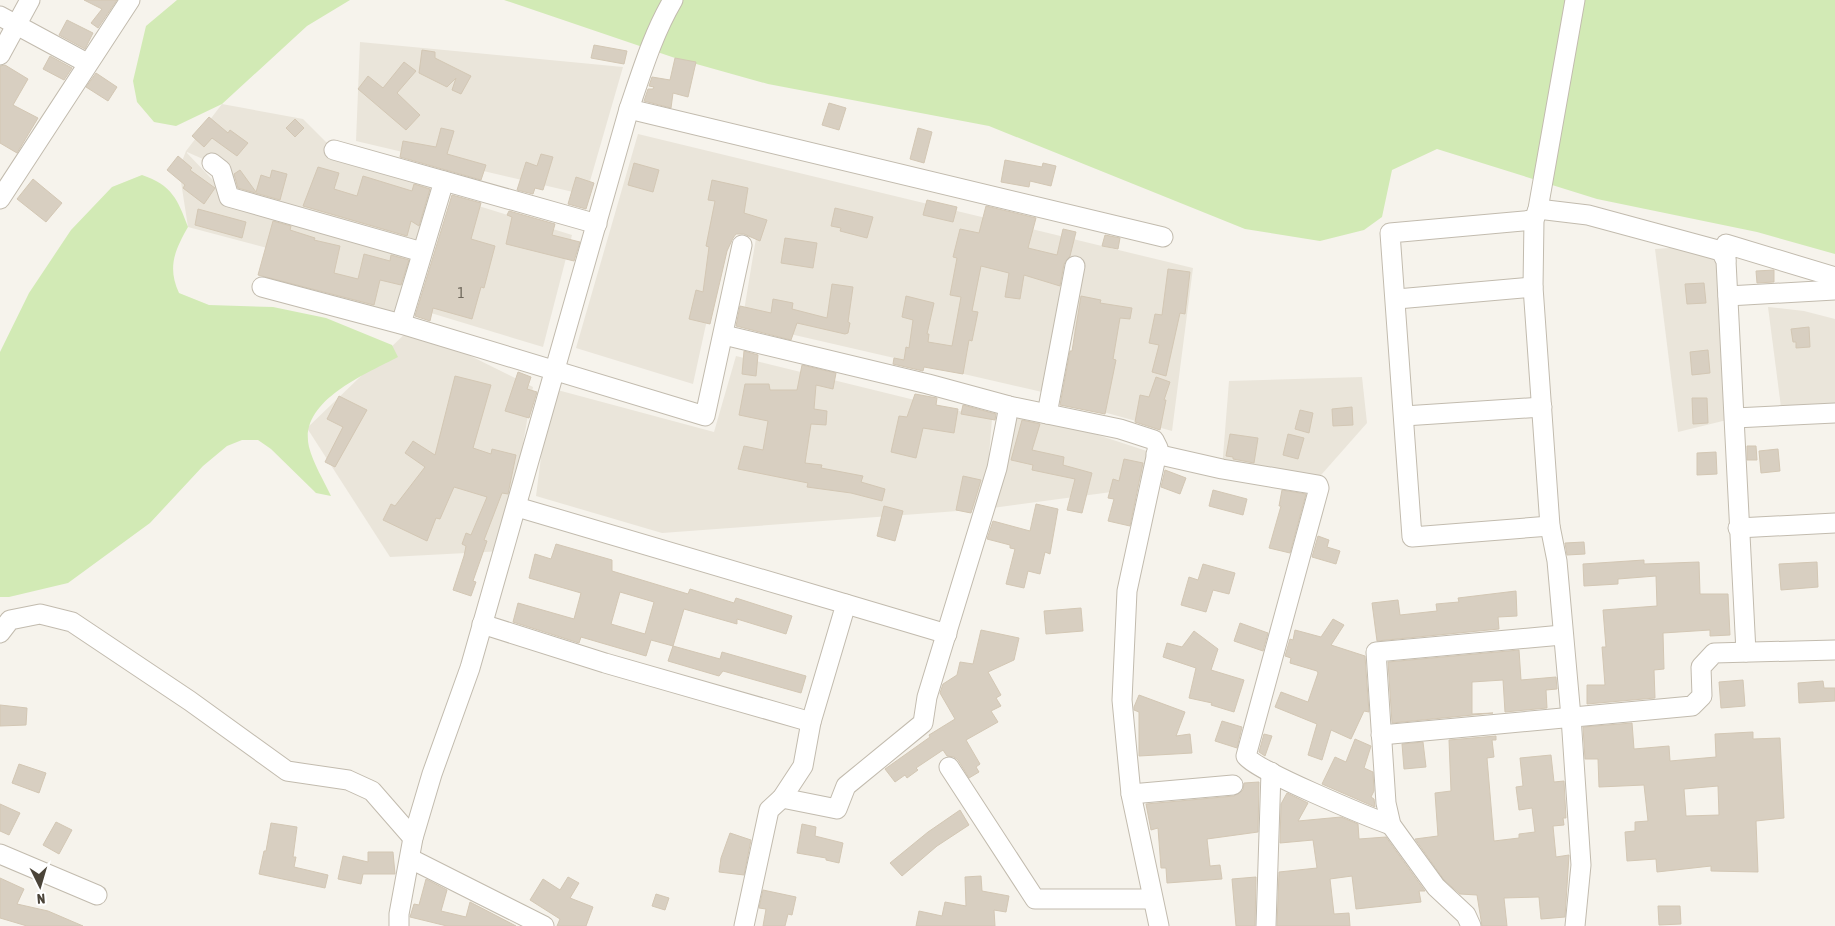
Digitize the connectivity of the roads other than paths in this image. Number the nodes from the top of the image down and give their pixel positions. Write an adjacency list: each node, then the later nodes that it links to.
1 (30, 0): 5 (street)
2 (130, 0): 7 (street)
3 (674, 0): 8 (street)
4 (1575, 0): 13 (street)
5 (8, 21): 6 (street); 7 (street)
6 (0, 55)
7 (87, 63): 12 (street)
8 (629, 109): 14 (street); 15 (street)
9 (334, 150): 11 (street)
10 (212, 163): 17 (street)
11 (444, 181): 14 (street); 17 (street)
12 (3, 189)
13 (1536, 215): 18 (street); 22 (street); 25 (street)
14 (598, 224): 28 (street)
15 (1163, 237)
16 (742, 245): 27 (street)
17 (422, 252): 26 (street)
18 (1726, 261): 20 (street); 24 (street)
19 (1075, 266): 32 (street)
20 (1835, 277)
21 (262, 287): 26 (street)
22 (1533, 287): 25 (street); 30 (street)
23 (1835, 290): 24 (street)
24 (1728, 296): 34 (street)
25 (1397, 299): 33 (street)
26 (401, 324): 28 (street)
27 (724, 335): 28 (street); 29 (street)
28 (555, 369): 36 (street)
29 (1009, 406): 32 (street); 43 (street)
30 (1542, 407): 33 (street); 38 (street)
31 (1835, 413): 34 (street)
32 (1047, 414): 35 (street)
33 (1404, 416): 38 (street)
34 (1735, 418): 39 (street)
35 (1156, 454): 51 (street); 53 (street)
36 (517, 507): 40 (street); 41 (street)
37 (1835, 523): 39 (street)
38 (1550, 526): 44 (street)
39 (1738, 528): 46 (street)
40 (846, 604): 43 (street); 48 (street)
41 (482, 624): 48 (street); 56 (street)
42 (0, 633): 56 (street)
43 (947, 634): 54 (street)
44 (1562, 635): 47 (street); 49 (street)
45 (1835, 650): 46 (street)
46 (1746, 652): 47 (street)
47 (1571, 718): 49 (street); 67 (street)
48 (812, 722): 54 (street)
49 (1382, 735): 55 (street)
50 (949, 767): 60 (street)
51 (1271, 772): 55 (street); 65 (street)
52 (1234, 785): 53 (street)
53 (1132, 794): 60 (street)
54 (782, 798): 63 (street)
55 (1391, 825): 66 (street)
56 (414, 838): 58 (street)
57 (0, 854): 59 (street)
58 (411, 859): 61 (street); 62 (street)
59 (98, 896)
60 (1152, 899): 64 (street)
61 (399, 926)
62 (544, 926)
63 (744, 926)
64 (1158, 926)
65 (1266, 926)
66 (1472, 926)
67 (1574, 926)

